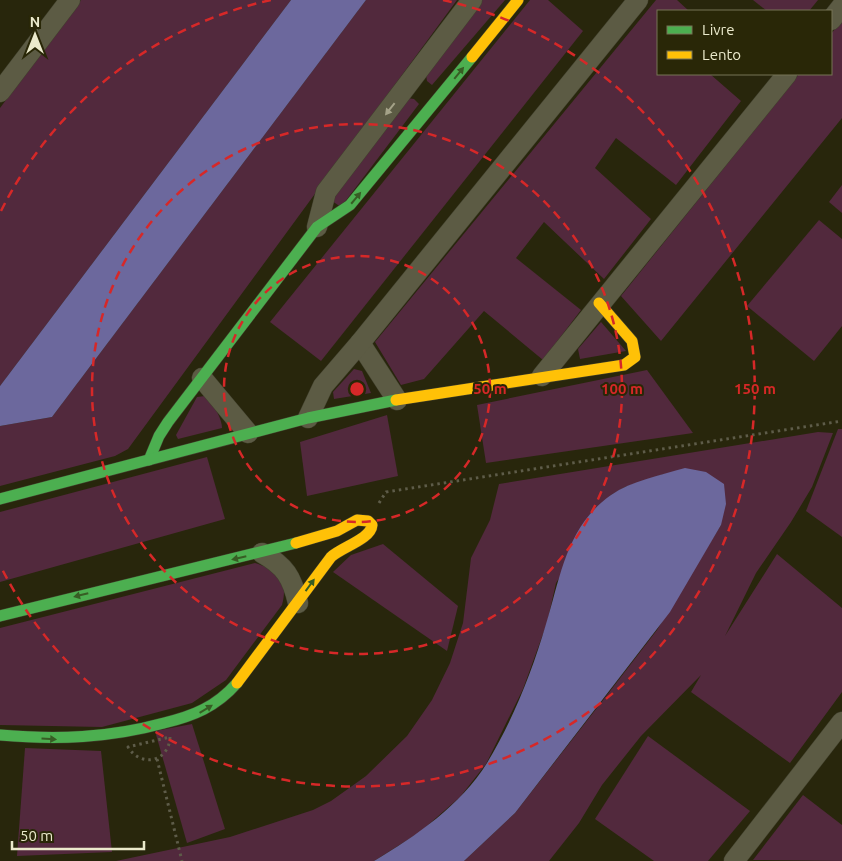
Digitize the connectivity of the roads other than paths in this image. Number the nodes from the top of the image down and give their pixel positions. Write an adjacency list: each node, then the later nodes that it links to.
1 (70, 0): 9 (street)
2 (472, 0): 8 (street)
3 (517, 0): 10 (street, one-way to 3)
4 (638, 0): 13 (street)
5 (842, 6): 6 (street)
6 (832, 19)
7 (785, 75): 12 (street)
8 (409, 86): 10 (street); 11 (street, one-way to 11)
9 (0, 92)
10 (434, 104): 11 (street, one-way to 10)
11 (317, 227): 15 (street)
12 (599, 303): 14 (street); 14 (street)
13 (360, 343): 16 (street); 17 (street)
14 (542, 376): 16 (street)
15 (202, 378): 18 (street); 19 (street)
16 (397, 400): 17 (street)
17 (308, 418): 18 (street)
18 (248, 433): 19 (street)
19 (149, 460): 20 (street)
20 (0, 499)
21 (262, 553): 22 (street); 22 (street, one-way to 21); 23 (street, one-way to 23)
22 (298, 603): 25 (street, one-way to 22)
23 (0, 616)
24 (842, 722): 26 (street)
25 (0, 735)
26 (734, 861)

